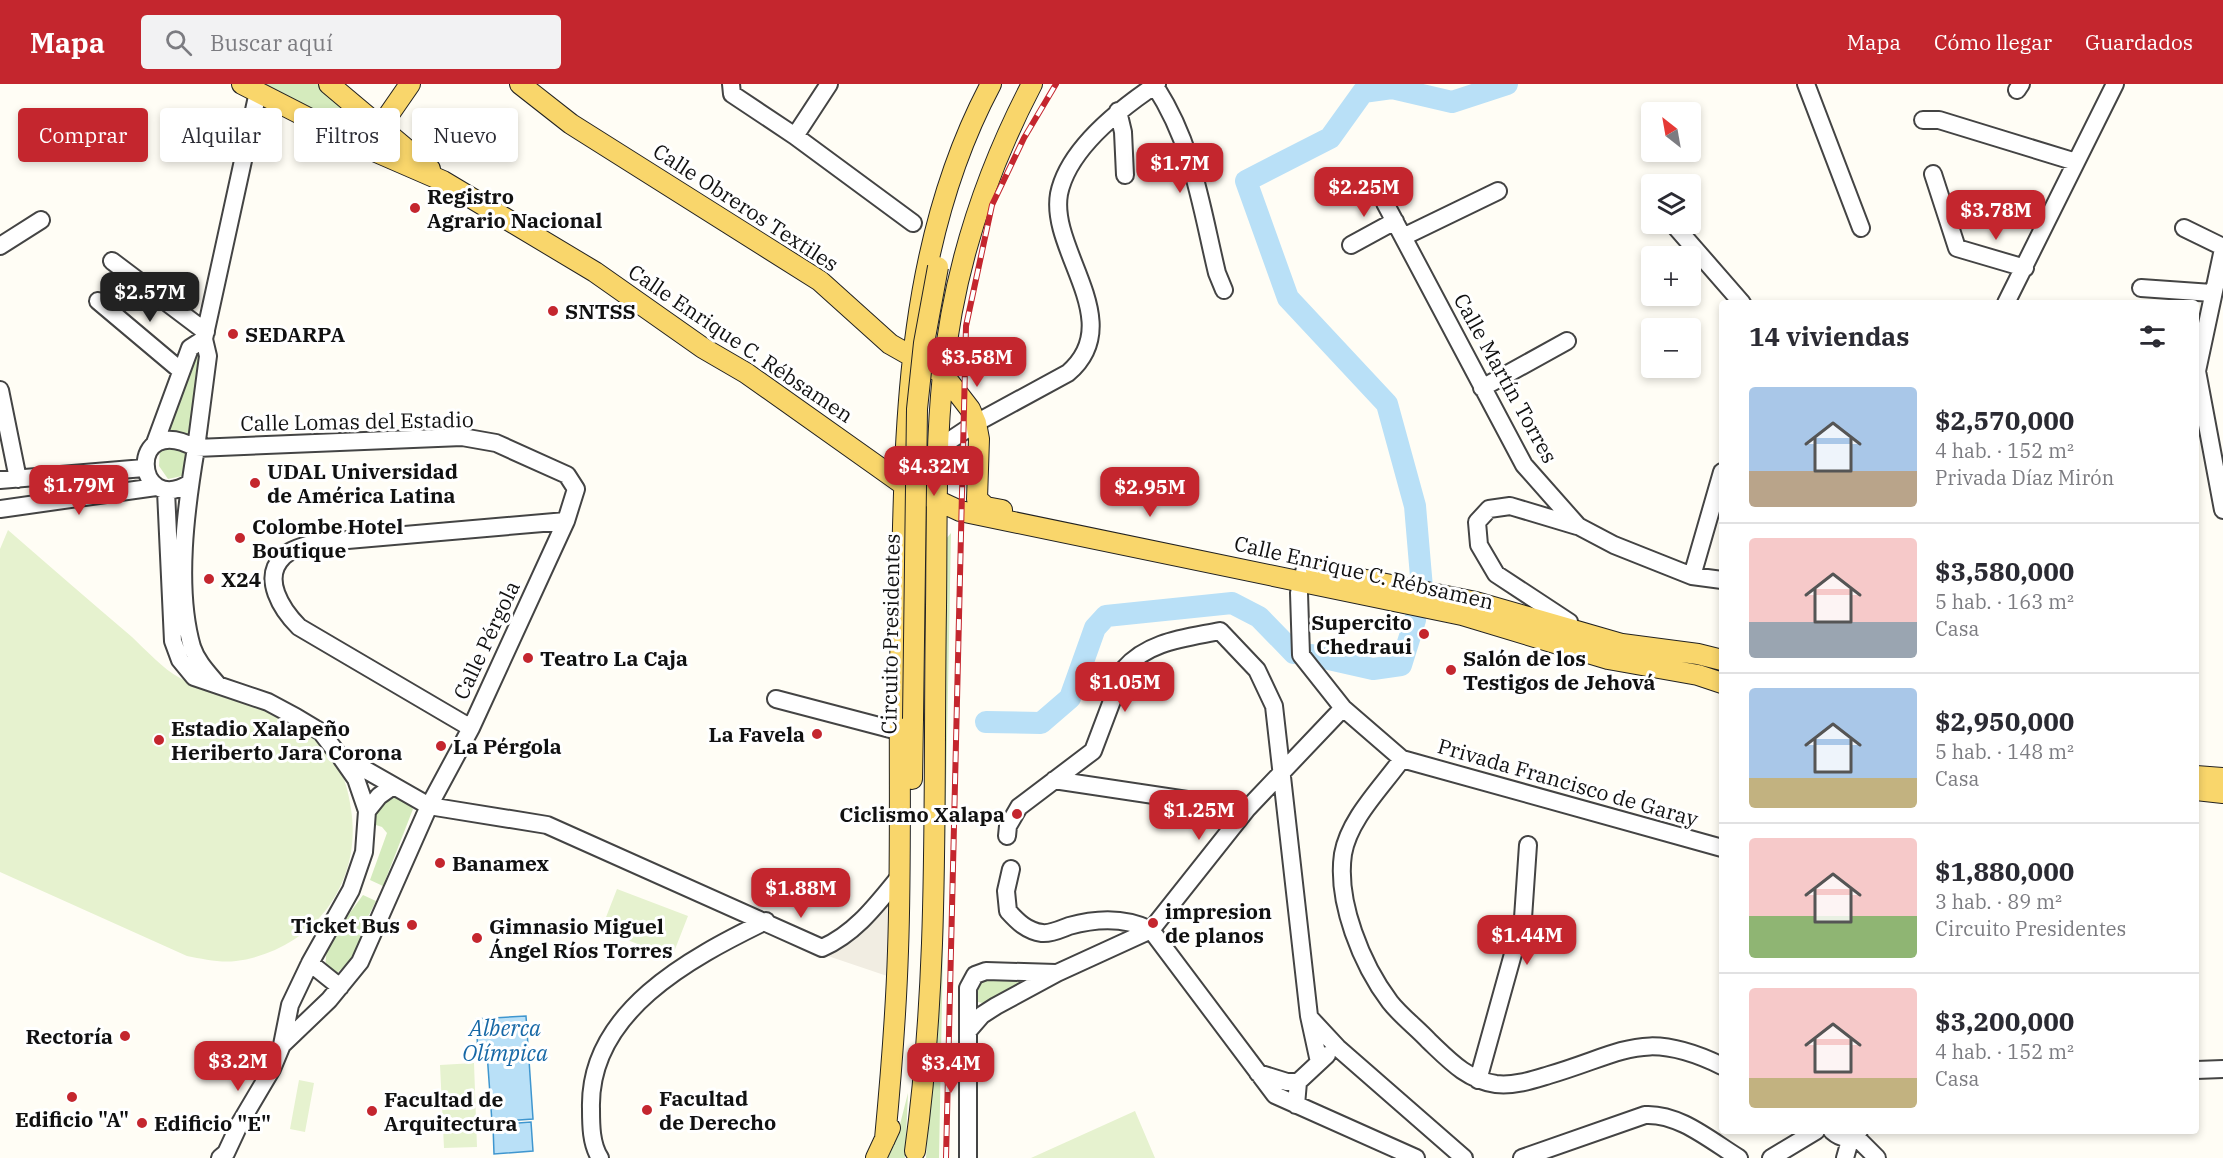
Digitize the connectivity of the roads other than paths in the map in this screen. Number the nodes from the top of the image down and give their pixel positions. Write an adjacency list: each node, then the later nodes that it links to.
1 (329, 84): 14 (main road, Calle Enrique C. Rébsamen)
2 (410, 84): 15 (main road)
3 (520, 84): 51 (main road, Calle Obreros Textiles)
4 (829, 84): 19 (street)
5 (1006, 84): 39 (main road, Circuito Presidentes)
6 (1021, 84): 39 (main road, Circuito Presidentes)
7 (1032, 84): 48 (main road)
8 (1806, 84): 31 (street)
9 (2115, 84): 22 (street)
10 (1156, 85): 17 (street); 42 (street)
11 (253, 87): 16 (main road, Calle Enrique C. Rébsamen); 49 (street)
12 (984, 88): 47 (main road)
13 (731, 89): 19 (street)
14 (359, 108)
15 (393, 108)
16 (294, 109)
17 (1118, 111): 24 (street); 58 (street)
18 (1923, 120): 22 (street)
19 (795, 136): 30 (street)
20 (400, 142): 25 (main road, Calle Enrique C. Rébsamen)
21 (399, 162): 25 (main road, Calle Enrique C. Rébsamen)
22 (2076, 162): 40 (street)
23 (1933, 174): 40 (street)
24 (1125, 175)
25 (443, 181): 68 (main road, Calle Enrique C. Rébsamen)
26 (1498, 190): 34 (street)
27 (1385, 203): 29 (street, Calle Martín Torres)
28 (41, 220): 36 (street)
29 (1395, 221): 34 (street, Calle Martín Torres); 35 (street)
30 (913, 223)
31 (1861, 228)
32 (2184, 228): 37 (street)
33 (1682, 234): 44 (street)
34 (1403, 237): 56 (street, Calle Martín Torres)
35 (1351, 245)
36 (0, 246)
37 (2223, 248): 43 (street)
38 (112, 261): 49 (street)
39 (945, 267): 128 (main road, Circuito Presidentes, bridge); 129 (main road, Circuito Presidentes)
40 (2025, 268): 45 (street)
41 (2141, 288): 43 (street)
42 (1224, 290)
43 (2212, 293): 52 (street)
44 (1739, 300)
45 (2008, 300)
46 (98, 301): 53 (street)
47 (917, 315): 48 (main road); 51 (main road)
48 (951, 322): 54 (main road)
49 (205, 336): 53 (street); 61 (street)
50 (1567, 341): 56 (street)
51 (911, 356): 54 (main road, Calle Obreros Textiles); 68 (main road)
52 (2199, 356)
53 (180, 370): 59 (street)
54 (943, 374): 58 (main road, Calle Enrique C. Rébsamen); 60 (main road)
55 (2199, 387): 72 (street)
56 (1482, 388): 75 (street, Calle Martín Torres)
57 (0, 390): 64 (street)
58 (976, 423): 60 (street); 77 (main road, Calle Enrique C. Rébsamen)
59 (155, 443): 61 (street); 62 (street)
60 (940, 447): 63 (main road)
61 (196, 448): 67 (street); 70 (street, Calle Lomas del Estadio)
62 (144, 468): 64 (street); 69 (street)
63 (939, 468): 68 (main road); 71 (main road)
64 (18, 479): 65 (street)
65 (0, 480)
66 (1719, 482): 78 (street)
67 (190, 483): 69 (street); 76 (street)
68 (904, 485): 71 (main road, Calle Enrique C. Rébsamen); 80 (main road)
69 (161, 489): 73 (street); 76 (street)
70 (576, 489): 74 (street, Calle Pérgola)
71 (937, 500): 77 (main road, Calle Enrique C. Rébsamen); 81 (main road)
72 (2222, 506)
73 (0, 509)
74 (566, 521): 89 (street, Calle Pérgola); 89 (street)
75 (1578, 526): 78 (street, Calle Martín Torres); 82 (street)
76 (176, 562): 91 (street)
77 (1304, 574): 82 (main road, Calle Enrique C. Rébsamen); 86 (main road, Calle Enrique C. Rébsamen); 88 (street)
78 (1692, 576): 79 (street, Calle Martín Torres)
79 (1719, 580)
80 (901, 621): 81 (main road); 84 (main road)
81 (936, 623): 85 (main road)
82 (1568, 624): 83 (main road, Calle Enrique C. Rébsamen)
83 (1719, 659)
84 (899, 671): 85 (main road); 90 (main road)
85 (935, 673): 129 (main road)
86 (1719, 681)
87 (776, 699): 90 (street)
88 (1343, 708): 92 (street); 93 (street)
89 (471, 728): 100 (street, Calle Pérgola)
90 (898, 731): 107 (main road)
91 (338, 754): 97 (street); 102 (street)
92 (1402, 759): 105 (street, Privada Francisco de Garay); 122 (street)
93 (1283, 772): 96 (street); 101 (street); 113 (street)
94 (2199, 776): 95 (main road)
95 (2223, 778)
96 (1054, 780): 101 (street); 103 (street)
97 (393, 786): 100 (street); 102 (street)
98 (2199, 790): 99 (main road)
99 (2223, 793)
100 (429, 806): 108 (street); 112 (street, Calle Pérgola)
101 (1247, 809): 109 (street)
102 (367, 811): 110 (street)
103 (1007, 836)
104 (1527, 845): 122 (street)
105 (1719, 847)
106 (1011, 869): 109 (street)
107 (900, 876): 108 (street); 128 (main road)
108 (766, 921): 131 (street)
109 (1151, 930): 111 (street); 121 (street)
110 (310, 963): 112 (street); 115 (street)
111 (1057, 973): 114 (street); 114 (street)
112 (340, 987): 115 (street, Calle Pérgola)
113 (1309, 1016): 116 (street); 117 (street)
114 (969, 1030): 133 (street)
115 (282, 1045): 130 (street)
116 (1338, 1048): 117 (street); 135 (street)
117 (1318, 1062): 123 (street)
118 (1719, 1064): 122 (street)
119 (2223, 1069): 120 (street)
120 (2199, 1070)
121 (1258, 1073): 123 (street); 124 (street)
122 (1478, 1080)
123 (1298, 1082): 124 (street)
124 (1296, 1105): 134 (street)
125 (1811, 1134): 138 (street)
126 (1835, 1134): 127 (street)
127 (1855, 1135): 139 (street); 140 (street)
128 (885, 1138): 132 (main road, Circuito Presidentes)
129 (915, 1155)
130 (220, 1158)
131 (600, 1158)
132 (876, 1158)
133 (968, 1158)
134 (1416, 1158)
135 (1464, 1158)
136 (1522, 1158): 137 (street)
137 (1739, 1158)
138 (1771, 1158)
139 (1845, 1158)
140 (1877, 1158)

